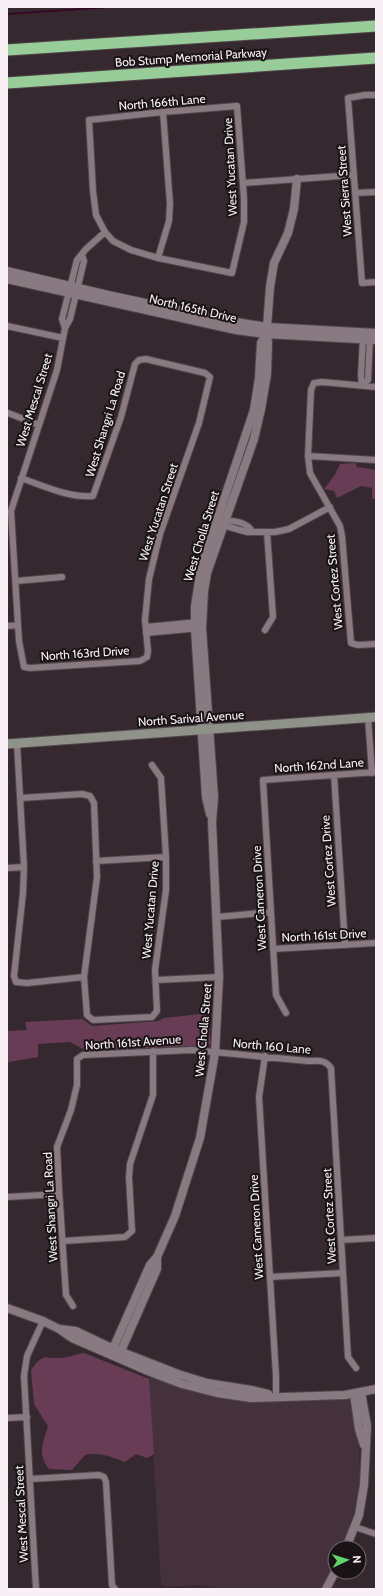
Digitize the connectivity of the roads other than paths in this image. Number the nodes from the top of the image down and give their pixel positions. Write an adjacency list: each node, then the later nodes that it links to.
1 (376, 26): 2 (highway, Bob Stump Memorial Parkway)
2 (7, 50)
3 (376, 58): 4 (highway, Bob Stump Memorial Parkway)
4 (7, 83)
5 (376, 94): 8 (street, West Sierra Street)
6 (237, 106): 7 (street, North 166th Lane); 10 (street, West Yucatan Drive)
7 (163, 112): 13 (street, North 166th Lane); 14 (street)
8 (353, 175): 9 (street); 12 (street, West Sierra Street)
9 (297, 179): 10 (street); 20 (street, West Cholla Street)
10 (243, 183): 14 (street, West Yucatan Drive)
11 (376, 192): 12 (street)
12 (355, 193): 17 (street, West Sierra Street)
13 (105, 232): 14 (street); 18 (street, West Mescal Street)
14 (158, 258)
15 (7, 271): 18 (street, North 165th Drive)
16 (7, 279): 18 (street, North 165th Drive)
17 (376, 282)
18 (73, 290): 20 (street, North 165th Drive); 22 (street, West Mescal Street)
19 (7, 326): 22 (street)
20 (267, 330): 21 (street, North 165th Drive); 32 (street, West Cholla Street)
21 (370, 336): 24 (street)
22 (63, 338): 27 (street, West Mescal Street)
23 (139, 360): 30 (street, West Shangri La Road); 39 (street, West Yucatan Street)
24 (362, 385): 25 (street); 28 (street, West Cortez Street)
25 (376, 387)
26 (8, 413): 27 (street)
27 (39, 425): 30 (street, West Mescal Street)
28 (308, 456): 29 (street); 31 (street, West Cortez Street)
29 (376, 460)
30 (21, 478): 35 (street, West Mescal Street)
31 (330, 507): 33 (street); 41 (street, West Cortez Street)
32 (221, 521): 33 (street); 37 (street, West Cholla Street)
33 (267, 532): 40 (street)
34 (62, 577): 35 (street)
35 (16, 581): 36 (street, West Mescal Street)
36 (18, 625): 38 (street); 43 (street, West Mescal Street)
37 (199, 625): 39 (street); 45 (street, West Cholla Street)
38 (7, 626)
39 (146, 630): 42 (street, West Yucatan Street)
40 (265, 630)
41 (376, 644)
42 (146, 657): 43 (street, North 163rd Drive)
43 (24, 667)
44 (372, 717): 45 (main road, North Sarival Avenue); 49 (street)
45 (206, 729): 46 (main road, North Sarival Avenue); 58 (street, West Cholla Street)
46 (17, 743): 47 (main road, North Sarival Avenue); 52 (street)
47 (7, 744)
48 (152, 765): 53 (street, West Yucatan Drive)
49 (374, 772): 50 (street, North 162nd Lane)
50 (334, 775): 51 (street, North 162nd Lane); 60 (street, West Cortez Drive)
51 (263, 780): 57 (street, West Cameron Drive)
52 (21, 798): 54 (street); 55 (street)
53 (166, 857): 54 (street); 64 (street, West Yucatan Drive)
54 (96, 861): 63 (street)
55 (24, 867): 56 (street); 63 (street)
56 (7, 868)
57 (271, 912): 58 (street); 61 (street, West Cameron Drive)
58 (217, 917): 62 (street, West Cholla Street)
59 (376, 943): 60 (street, North 161st Drive)
60 (345, 945): 61 (street, North 161st Drive)
61 (273, 949): 65 (street, West Cameron Drive)
62 (220, 977): 64 (street); 67 (street, West Cholla Street)
63 (84, 978): 64 (street, West Yucatan Drive)
64 (156, 980)
65 (286, 1012)
66 (153, 1051): 67 (street, North 161st Avenue); 69 (street, North 161st Avenue); 74 (street)
67 (215, 1053): 68 (street, North 160 Lane); 81 (street, West Cholla Street)
68 (265, 1056): 70 (street, North 160 Lane); 77 (street, West Cameron Drive)
69 (77, 1059): 71 (street, West Shangri La Road)
70 (327, 1062): 75 (street, West Cortez Street)
71 (59, 1194): 72 (street); 74 (street, West Shangri La Road)
72 (7, 1197)
73 (376, 1238): 75 (street)
74 (63, 1240): 78 (street, West Shangri La Road)
75 (341, 1240): 76 (street, West Cortez Street)
76 (343, 1273): 77 (street); 82 (street, West Cortez Street)
77 (270, 1277): 85 (street, West Cameron Drive)
78 (74, 1306)
79 (7, 1308): 80 (street)
80 (43, 1322): 81 (street); 86 (street, West Mescal Street)
81 (116, 1353): 85 (street)
82 (356, 1368)
83 (376, 1389): 84 (street)
84 (357, 1393): 85 (street); 89 (street)
85 (276, 1396)
86 (27, 1417): 87 (street); 88 (street, West Mescal Street)
87 (7, 1418)
88 (30, 1479): 93 (street, West Mescal Street); 94 (street)
89 (355, 1527): 90 (street); 91 (street)
90 (376, 1534)
91 (349, 1540)
92 (331, 1580): 95 (street)
93 (36, 1589)
94 (115, 1589)
95 (326, 1589)

